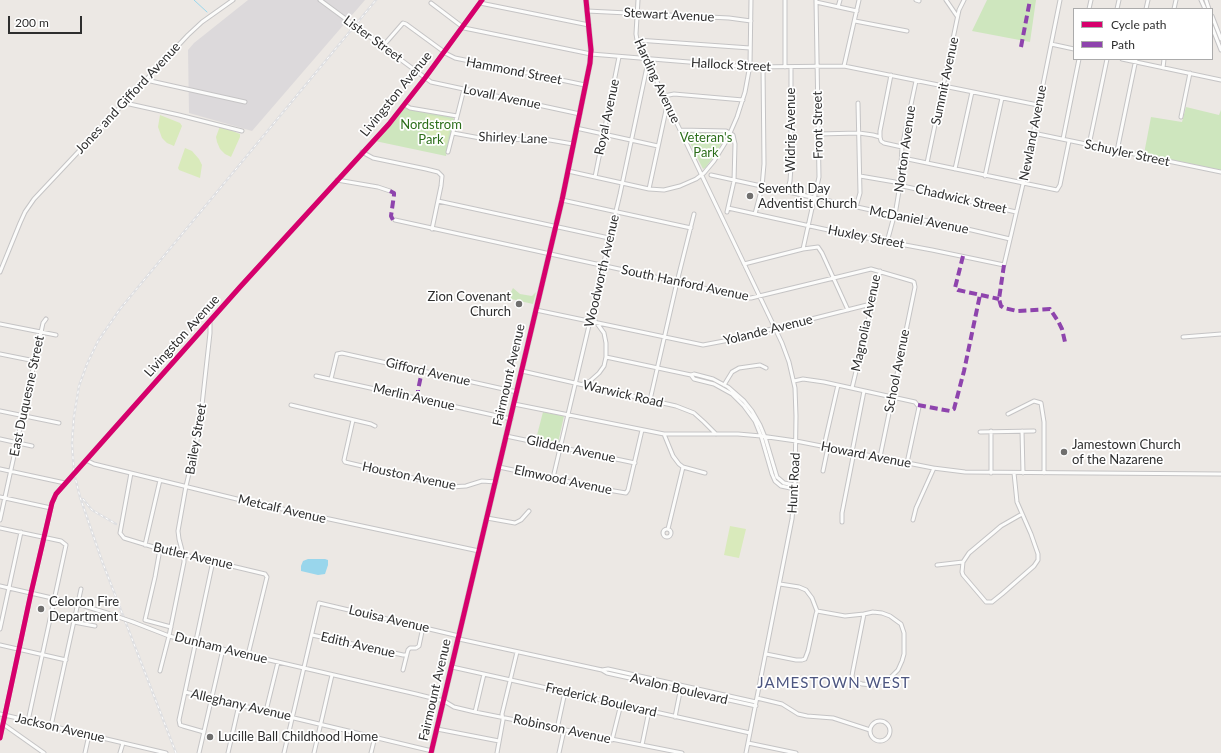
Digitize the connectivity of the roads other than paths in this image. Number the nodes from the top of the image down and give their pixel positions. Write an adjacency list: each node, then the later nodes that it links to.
1 (233, 0): 52 (street, Jones and Gifford Avenue)
2 (320, 0): 30 (street, Lister Street)
3 (586, 0): 16 (main road, Fairmount Avenue)
4 (638, 0): 18 (street, Harding Avenue)
5 (751, 0): 21 (street)
6 (785, 0): 46 (street)
7 (840, 0): 15 (street)
8 (860, 0): 17 (street)
9 (946, 0): 19 (street)
10 (964, 0): 19 (street, Summit Avenue)
11 (1060, 0): 29 (street, Newland Avenue)
12 (482, 1): 23 (street); 24 (street, Livingston Avenue)
13 (816, 1): 15 (street); 42 (street, Front Street)
14 (431, 3): 24 (street, Hallock Street)
15 (838, 7): 17 (street)
16 (587, 11): 18 (street, Stewart Avenue); 23 (main road, Fairmount Avenue)
17 (857, 11): 22 (street)
18 (637, 13): 21 (street, Stewart Avenue); 28 (street, Harding Avenue)
19 (958, 17): 56 (street, Summit Avenue)
20 (1213, 19): 27 (street)
21 (751, 21): 31 (street)
22 (855, 21): 26 (street); 43 (street)
23 (589, 25): 35 (main road, Fairmount Avenue)
24 (462, 27): 34 (street, Livingston Avenue); 35 (street, Hallock Street)
25 (1213, 30): 33 (street)
26 (907, 31)
27 (1221, 39)
28 (637, 40): 31 (street); 41 (street, Harding Avenue)
29 (1051, 44): 32 (street); 67 (street, Newland Avenue)
30 (383, 46): 34 (street, Hammond Street); 51 (street, Lister Street)
31 (750, 48): 44 (street)
32 (1073, 49)
33 (1221, 50)
34 (444, 52): 51 (street, Livingston Avenue); 55 (street, Hammond Street)
35 (591, 54): 36 (street, Hallock Street); 55 (main road, Fairmount Avenue)
36 (620, 57): 41 (street, Hallock Street); 78 (street, Royal Avenue)
37 (1079, 60): 81 (street)
38 (1107, 60): 85 (street)
39 (1136, 60): 48 (street); 88 (street)
40 (1164, 60): 48 (street)
41 (647, 61): 44 (street, Hallock Street); 59 (street, Harding Avenue); 82 (street, Woodworth Avenue)
42 (817, 66): 43 (street, Hallock Street); 47 (street, Hallock Street); 79 (street, Front Street)
43 (844, 66): 50 (street, Hallock Street)
44 (750, 67): 45 (street, Hallock Street); 61 (street)
45 (763, 67): 46 (street, Hallock Street); 106 (street)
46 (784, 67): 47 (street, Hallock Street)
47 (791, 67): 109 (street, Widrig Avenue)
48 (1162, 68): 49 (street)
49 (1190, 74): 53 (street); 70 (street)
50 (892, 75): 54 (street, Hallock Street); 80 (street)
51 (425, 78): 57 (street, Lovall Avenue); 65 (street, Livingston Avenue)
52 (146, 80): 62 (street); 63 (street, Jones and Gifford Avenue)
53 (1221, 80)
54 (916, 81): 56 (street, Hallock Street); 87 (street, Norton Avenue)
55 (585, 86): 68 (main road, Fairmount Avenue)
56 (944, 86): 58 (street, Hallock Street); 92 (street, Summit Avenue)
57 (464, 89): 68 (street, Lovall Avenue); 69 (street)
58 (972, 92): 60 (street, Hallock Street); 93 (street)
59 (664, 96): 61 (street); 66 (street, Harding Avenue)
60 (1002, 98): 67 (street, Hallock Street); 99 (street)
61 (743, 100): 75 (street)
62 (245, 102)
63 (125, 103): 73 (street); 135 (street, Jones and Gifford Avenue)
64 (858, 103): 76 (street)
65 (405, 105): 69 (street); 89 (street, Livingston Avenue)
66 (668, 105): 72 (street, Harding Avenue); 86 (street)
67 (1038, 105): 77 (street, Newland Avenue)
68 (580, 114): 71 (main road, Fairmount Avenue)
69 (457, 116): 74 (street)
70 (1181, 117)
71 (576, 128): 78 (street); 84 (main road, Fairmount Avenue)
72 (680, 130): 75 (street); 96 (street, Harding Avenue)
73 (242, 131)
74 (453, 133): 84 (street, Shirley Lane); 90 (street)
75 (730, 133): 96 (street); 102 (street)
76 (859, 133): 79 (street); 80 (street); 98 (street)
77 (1033, 133): 81 (street, Schuyler Street); 104 (street, Newland Avenue)
78 (604, 134): 82 (street); 100 (street, Royal Avenue)
79 (818, 134): 110 (street, Front Street)
80 (880, 137): 87 (street)
81 (1063, 139): 83 (street, Schuyler Street)
82 (631, 140): 86 (street); 103 (street, Woodworth Avenue)
83 (1069, 141): 85 (street, Schuyler Street); 104 (street)
84 (573, 144): 94 (main road, Fairmount Avenue)
85 (1089, 145): 88 (street, Schuyler Street)
86 (658, 146): 107 (street)
87 (902, 147): 91 (street, Norton Avenue)
88 (1117, 151): 95 (street, Schuyler Street)
89 (362, 152): 101 (street, Livingston Avenue); 112 (street)
90 (448, 152)
91 (902, 158): 92 (street); 105 (street, Norton Avenue)
92 (928, 163): 93 (street)
93 (955, 169): 99 (street)
94 (568, 171): 100 (street); 111 (main road, Fairmount Avenue)
95 (1221, 172)
96 (702, 175): 107 (street); 120 (street, Harding Avenue)
97 (711, 176): 102 (street, McDaniel Avenue)
98 (860, 176): 105 (street, Chadwick Street); 113 (street)
99 (986, 176): 104 (street)
100 (595, 177): 103 (street)
101 (337, 180): 108 (street); 143 (street, Livingston Avenue)
102 (734, 181): 106 (street, McDaniel Avenue); 117 (street, Huxley Street)
103 (622, 183): 107 (street); 114 (street, Woodworth Avenue)
104 (1022, 184): 115 (street, Newland Avenue)
105 (900, 185): 115 (street, Chadwick Street); 118 (street, Norton Avenue)
106 (762, 187): 109 (street, McDaniel Avenue); 117 (street)
107 (649, 189)
108 (390, 191)
109 (787, 192): 110 (street, McDaniel Avenue)
110 (815, 198): 113 (street, McDaniel Avenue); 121 (street, Front Street)
111 (562, 200): 114 (street); 122 (main road, Fairmount Avenue)
112 (438, 201): 122 (street); 124 (street)
113 (856, 207): 118 (street, McDaniel Avenue)
114 (616, 211): 123 (street); 125 (street, Woodworth Avenue)
115 (1016, 212): 126 (street, Newland Avenue)
116 (694, 214): 123 (street)
117 (755, 214): 121 (street, Huxley Street)
118 (894, 215): 126 (street, McDaniel Avenue); 127 (street, Norton Avenue)
119 (395, 220): 124 (street, South Hanford Avenue)
120 (724, 223): 130 (street, Hunt Road)
121 (808, 226): 127 (street, Huxley Street); 128 (street, Front Street)
122 (556, 227): 125 (street); 129 (main road, Fairmount Avenue)
123 (691, 228): 137 (street)
124 (432, 229): 129 (street, South Hanford Avenue)
125 (609, 238): 132 (street, Woodworth Avenue)
126 (1010, 239): 131 (street, Newland Avenue)
127 (887, 242): 131 (street, Huxley Street)
128 (803, 248): 130 (street); 136 (street)
129 (549, 254): 132 (street, South Hanford Avenue); 140 (main road, Fairmount Avenue)
130 (744, 264): 138 (street, Hunt Road)
131 (1004, 265)
132 (603, 266): 137 (street, South Hanford Avenue); 144 (street, Woodworth Avenue)
133 (866, 270): 134 (street, Magnolia Avenue); 136 (street, South Hanford Avenue)
134 (880, 271): 139 (street, Magnolia Avenue); 170 (street, School Avenue)
135 (0, 272)
136 (834, 278): 138 (street, South Hanford Avenue); 141 (street)
137 (677, 282): 138 (street, South Hanford Avenue); 151 (street)
138 (759, 296): 147 (street, Hunt Road)
139 (872, 304): 141 (street, Yolande Avenue); 167 (street, Magnolia Avenue)
140 (536, 310): 144 (street, Yolande Avenue); 158 (main road, Fairmount Avenue)
141 (848, 310): 147 (street, Yolande Avenue)
142 (46, 319): 148 (street, East Duquesne Street)
143 (210, 321): 200 (street, Livingston Avenue); 221 (street, Bailey Street)
144 (590, 321): 145 (street, Yolande Avenue); 163 (street, Woodworth Avenue)
145 (596, 322): 151 (street, Yolande Avenue); 154 (street)
146 (0, 324): 148 (street)
147 (774, 328): 151 (street, Yolande Avenue); 162 (street, Hunt Road)
148 (41, 332): 150 (street); 155 (street, East Duquesne Street)
149 (1221, 334): 152 (street)
150 (56, 335)
151 (664, 337): 156 (street)
152 (1182, 337)
153 (0, 354): 155 (street)
154 (606, 357): 156 (street); 164 (street)
155 (35, 361): 177 (street, East Duquesne Street)
156 (657, 368): 159 (street); 171 (street)
157 (766, 368): 165 (street)
158 (522, 372): 163 (street, Warwick Road); 169 (main road, Fairmount Avenue)
159 (691, 375): 165 (street); 190 (street)
160 (316, 376): 161 (street, Merlin Avenue)
161 (331, 379): 169 (street, Gifford Avenue); 178 (street, Merlin Avenue)
162 (794, 381): 166 (street); 192 (street, Hunt Road)
163 (575, 383): 164 (street, Warwick Road); 175 (street, Woodworth Avenue)
164 (582, 384): 171 (street, Warwick Road)
165 (724, 385): 190 (street)
166 (838, 385): 167 (street); 196 (street)
167 (852, 388): 168 (street)
168 (864, 391): 170 (street); 198 (street)
169 (517, 392): 172 (main road, Fairmount Avenue)
170 (891, 397): 199 (street, School Avenue); 202 (street)
171 (650, 400): 188 (street, Warwick Road)
172 (514, 404): 175 (street, Howard Avenue); 178 (main road, Fairmount Avenue)
173 (291, 405): 179 (street)
174 (0, 411): 177 (street)
175 (567, 414): 182 (street, Howard Avenue); 195 (street, Woodworth Avenue)
176 (1008, 414): 214 (street)
177 (23, 416): 180 (street); 193 (street, East Duquesne Street)
178 (511, 419): 189 (main road, Fairmount Avenue)
179 (353, 420): 181 (street); 219 (street, Houston Avenue)
180 (59, 424)
181 (375, 426)
182 (642, 430): 187 (street, Howard Avenue); 201 (street)
183 (991, 431): 184 (street); 186 (street); 211 (street)
184 (1022, 431): 185 (street); 213 (street)
185 (1034, 431)
186 (980, 432)
187 (664, 434): 188 (street, Howard Avenue); 204 (street)
188 (716, 434): 190 (street, Howard Avenue)
189 (506, 436): 195 (street, Glidden Avenue); 203 (main road, Fairmount Avenue)
190 (763, 436): 192 (street, Howard Avenue); 222 (street)
191 (0, 439): 193 (street)
192 (796, 441): 196 (street, Howard Avenue); 222 (street, Hunt Road)
193 (17, 443): 194 (street); 208 (street, East Duquesne Street)
194 (32, 446)
195 (560, 446): 201 (street, Glidden Avenue); 216 (street, Woodworth Avenue)
196 (824, 446): 197 (street, Howard Avenue)
197 (828, 447): 198 (street, Howard Avenue); 207 (street)
198 (853, 452): 199 (street, Howard Avenue); 232 (street)
199 (880, 457): 202 (street, Howard Avenue)
200 (86, 460): 209 (street, Metcalf Avenue); 220 (street, Livingston Avenue)
201 (635, 463): 216 (street, Elmwood Avenue)
202 (907, 463): 205 (street, Howard Avenue)
203 (499, 467): 216 (street, Elmwood Avenue); 219 (main road, Fairmount Avenue)
204 (683, 467): 210 (street); 234 (street)
205 (934, 468): 211 (street, Howard Avenue); 231 (street)
206 (0, 470): 208 (street)
207 (823, 471)
208 (11, 472): 218 (street); 225 (street, East Duquesne Street)
209 (131, 473): 217 (street, Metcalf Avenue); 237 (street, Butler Avenue)
210 (705, 473)
211 (991, 473): 212 (street, Howard Avenue)
212 (1014, 473): 213 (street, Howard Avenue); 228 (street)
213 (1023, 473): 214 (street, Howard Avenue)
214 (1044, 473): 215 (street, Howard Avenue)
215 (1221, 474)
216 (553, 478)
217 (160, 480): 221 (street, Metcalf Avenue); 237 (street)
218 (56, 481): 220 (street); 223 (street)
219 (496, 482): 229 (main road, Fairmount Avenue)
220 (65, 483): 223 (street, Livingston Avenue)
221 (186, 486): 239 (street, Metcalf Avenue); 240 (street, Bailey Street)
222 (795, 487): 244 (street, Hunt Road)
223 (60, 489): 226 (street, Livingston Avenue)
224 (0, 497): 225 (street)
225 (5, 498): 226 (street); 230 (street, East Duquesne Street)
226 (51, 508): 236 (street, Livingston Avenue)
227 (529, 511): 229 (street)
228 (1022, 514): 242 (street); 242 (street)
229 (487, 518): 239 (main road, Fairmount Avenue)
230 (0, 520)
231 (913, 520)
232 (842, 522)
233 (0, 528): 235 (street)
234 (668, 529)
235 (21, 532): 236 (street); 246 (street)
236 (44, 537): 248 (street, Livingston Avenue); 249 (street)
237 (145, 545): 238 (street, Butler Avenue)
238 (160, 549): 240 (street, Butler Avenue); 255 (street)
239 (479, 551): 260 (main road, Fairmount Avenue)
240 (183, 554): 241 (street, Butler Avenue); 255 (street, Bailey Street)
241 (213, 561): 261 (street); 268 (street, Butler Avenue)
242 (963, 562): 243 (street)
243 (937, 565)
244 (780, 584): 251 (street); 266 (street, Hunt Road)
245 (0, 586): 246 (street, Dunham Avenue)
246 (9, 588): 248 (street, Dunham Avenue); 257 (street)
247 (81, 589): 250 (street)
248 (31, 593): 249 (street, Dunham Avenue); 263 (street, Livingston Avenue)
249 (55, 599): 250 (street, Dunham Avenue); 267 (street)
250 (78, 604): 253 (street); 259 (street, Dunham Avenue, bridge)
251 (817, 611): 252 (street); 266 (street)
252 (864, 614): 252 (street)
253 (74, 622): 254 (street); 270 (street)
254 (95, 626)
255 (171, 627): 259 (street, Bailey Street)
256 (423, 627): 258 (street, Louisa Avenue); 260 (street, Louisa Avenue); 269 (street)
257 (0, 629)
258 (312, 635): 269 (street, Edith Avenue); 273 (street)
259 (169, 636): 261 (street, Dunham Avenue); 275 (street, Bailey Street)
260 (459, 637): 265 (street, Avalon Boulevard); 272 (main road, Fairmount Avenue)
261 (196, 643): 264 (street, Dunham Avenue); 280 (street)
262 (0, 645): 263 (street)
263 (19, 649): 267 (street); 291 (street, Livingston Avenue)
264 (223, 649): 268 (street, Dunham Avenue); 282 (street)
265 (517, 652): 278 (street); 279 (street, Avalon Boulevard)
266 (766, 654): 284 (street, Hunt Road)
267 (43, 655): 270 (street); 295 (street)
268 (248, 655): 271 (street, Dunham Avenue)
269 (405, 655): 274 (street)
270 (66, 660): 298 (street)
271 (278, 662): 273 (street, Dunham Avenue); 287 (street)
272 (452, 667): 276 (street, Frederick Boulevard); 283 (main road, Fairmount Avenue)
273 (304, 669): 277 (street, Dunham Avenue); 294 (street)
274 (403, 670)
275 (160, 671)
276 (484, 674): 278 (street, Frederick Boulevard); 289 (street)
277 (332, 675): 283 (street, Dunham Avenue); 296 (street)
278 (510, 680): 281 (street, Frederick Boulevard); 292 (street)
279 (682, 687): 284 (street, Avalon Boulevard); 293 (street)
280 (185, 692): 282 (street, Alleghany Avenue); 303 (street)
281 (565, 692): 285 (street, Frederick Boulevard); 300 (street)
282 (212, 698): 286 (street, Alleghany Avenue); 303 (street)
283 (444, 701): 289 (street, Robinson Avenue); 299 (main road, Fairmount Avenue)
284 (756, 702): 302 (street, Avalon Boulevard); 304 (street, Hunt Road)
285 (621, 704): 288 (street, Frederick Boulevard); 308 (street)
286 (239, 705): 287 (street, Alleghany Avenue); 320 (street)
287 (266, 711): 294 (street, Alleghany Avenue)
288 (649, 711): 293 (street, Frederick Boulevard); 312 (street)
289 (475, 712): 292 (street, Robinson Avenue)
290 (0, 714): 291 (street, Jackson Avenue)
291 (5, 715): 295 (street, Jackson Avenue); 297 (street, Livingston Avenue)
292 (503, 717): 300 (street, Robinson Avenue); 309 (street)
293 (675, 717): 304 (street, Frederick Boulevard)
294 (293, 718): 296 (street, Alleghany Avenue); 321 (street)
295 (28, 721): 298 (street, Jackson Avenue)
296 (321, 724): 306 (street, Alleghany Avenue); 322 (street)
297 (2, 725): 307 (street, Livingston Avenue); 315 (street)
298 (51, 726): 305 (street, Jackson Avenue)
299 (437, 728): 309 (street); 314 (main road, Fairmount Avenue)
300 (557, 729): 301 (street, Robinson Avenue)
301 (564, 730): 308 (street, Robinson Avenue); 325 (street)
302 (870, 730): 302 (street)
303 (204, 732): 319 (street)
304 (750, 734): 311 (street, Hunt Road)
305 (89, 735): 310 (street, Jackson Avenue); 316 (street)
306 (375, 737): 314 (street, Alleghany Avenue); 323 (street)
307 (0, 738)
308 (612, 740): 312 (street, Robinson Avenue)
309 (499, 741): 324 (street)
310 (122, 743): 313 (street, Jackson Avenue); 317 (street)
311 (748, 743): 327 (street, Hunt Road); 328 (street)
312 (642, 745): 326 (street, Robinson Avenue)
313 (154, 752): 318 (street, Jackson Avenue)
314 (432, 752)
315 (44, 753)
316 (85, 753)
317 (120, 753)
318 (166, 753)
319 (199, 753)
320 (228, 753)
321 (284, 753)
322 (314, 753)
323 (371, 753)
324 (497, 753)
325 (560, 753)
326 (682, 753)
327 (746, 753)
328 (796, 753)

